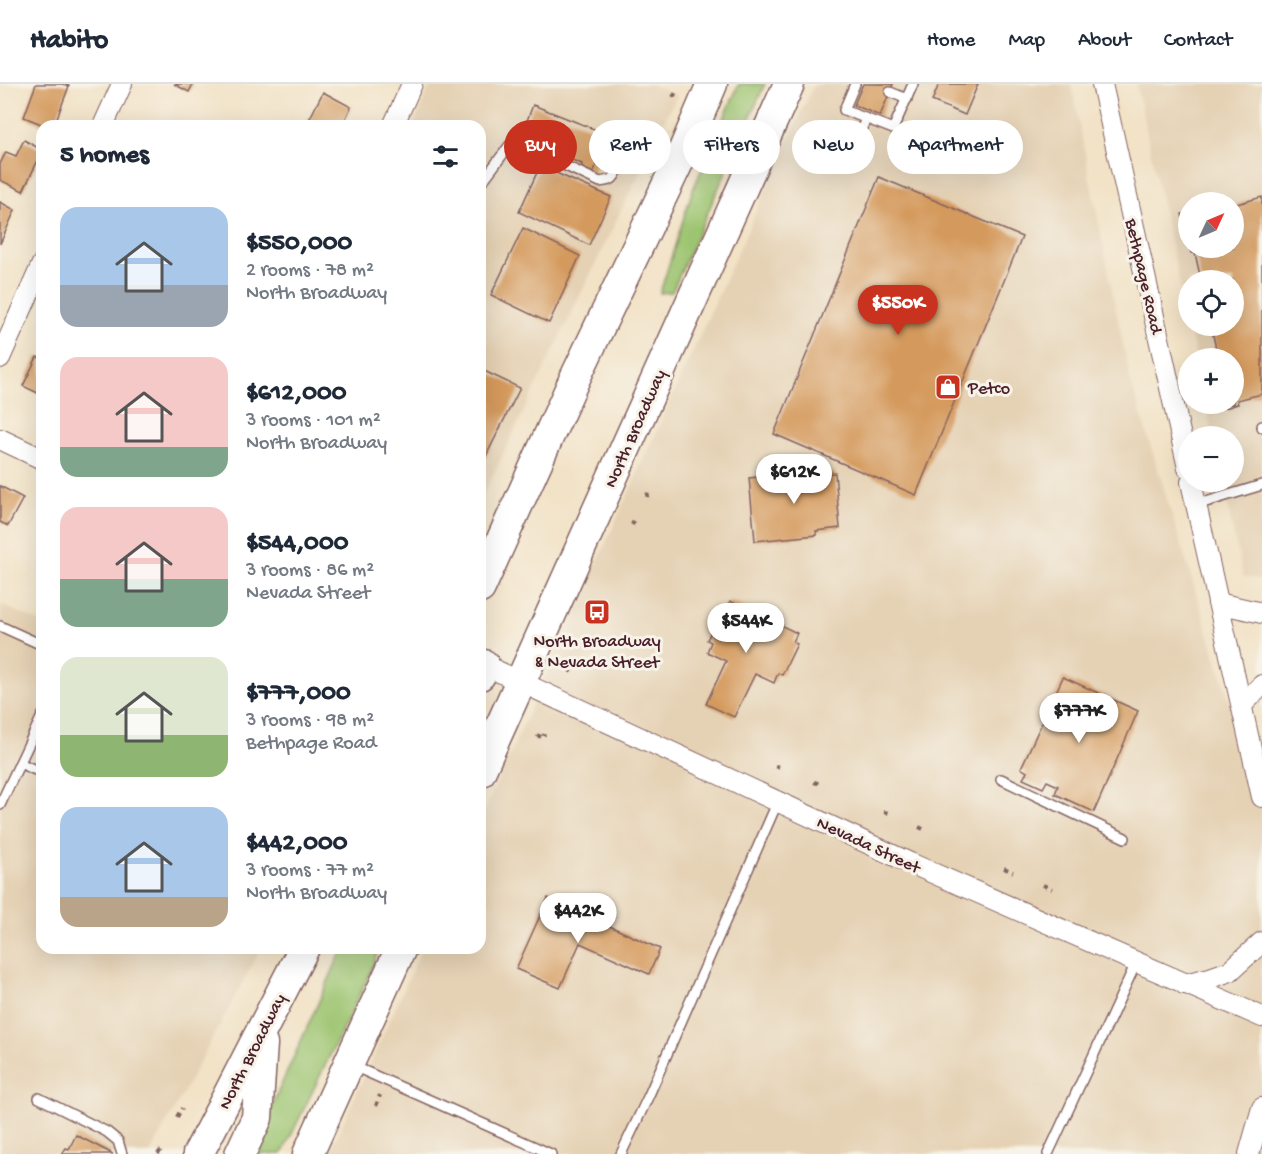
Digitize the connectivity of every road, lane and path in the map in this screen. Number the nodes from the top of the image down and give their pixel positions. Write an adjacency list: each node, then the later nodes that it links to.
1 (122, 84): 12 (street)
2 (412, 84): 13 (street)
3 (789, 84): 32 (main road, North Broadway)
4 (855, 84): 11 (lane)
5 (913, 84): 10 (lane)
6 (1102, 84): 18 (street, Bethpage Road)
7 (698, 87): 9 (path); 14 (main road)
8 (890, 92): 10 (lane)
9 (673, 97)
10 (907, 99): 11 (lane)
11 (866, 119)
12 (106, 120)
13 (396, 120)
14 (676, 165): 15 (lane); 26 (main road)
15 (486, 178)
16 (36, 277): 17 (street)
17 (0, 358)
18 (1179, 426)
19 (0, 439): 20 (street)
20 (36, 456)
21 (1262, 485): 23 (lane)
22 (1193, 492): 23 (street)
23 (1196, 505): 27 (street)
24 (636, 517): 25 (path)
25 (632, 525)
26 (486, 575)
27 (1218, 603): 28 (street); 34 (street)
28 (1262, 613)
29 (0, 626): 30 (lane)
30 (36, 642)
31 (486, 670): 32 (street, Nevada Street)
32 (520, 681): 38 (main road, North Broadway); 45 (street, Nevada Street)
33 (1262, 685): 34 (street)
34 (1242, 705): 44 (street)
35 (36, 729): 39 (lane)
36 (544, 734): 37 (path)
37 (537, 735)
38 (486, 758)
39 (20, 763): 40 (lane); 46 (lane)
40 (36, 770)
41 (1001, 779): 49 (lane)
42 (814, 782): 43 (path)
43 (820, 784)
44 (1262, 797)
45 (778, 801): 58 (street, Nevada Street); 75 (lane)
46 (0, 805)
47 (919, 827): 48 (path)
48 (927, 831)
49 (1125, 838)
50 (1004, 868): 51 (path)
51 (1013, 872)
52 (1043, 885): 53 (path)
53 (1052, 889)
54 (1262, 942): 59 (street)
55 (301, 954): 62 (main road, North Broadway)
56 (392, 954): 60 (main road)
57 (398, 954): 60 (main road)
58 (1136, 963): 59 (street, Nevada Street); 76 (lane)
59 (1184, 984): 61 (street, Nevada Street)
60 (384, 987): 63 (main road)
61 (1262, 1017)
62 (262, 1029): 71 (main road, North Broadway); 72 (main road)
63 (349, 1064): 73 (main road); 74 (lane)
64 (381, 1093): 66 (path)
65 (39, 1098): 70 (lane)
66 (376, 1106)
67 (182, 1108): 69 (path)
68 (1262, 1108): 77 (street)
69 (177, 1117)
70 (122, 1154)
71 (198, 1154)
72 (240, 1154)
73 (308, 1154)
74 (551, 1154)
75 (621, 1154)
76 (1048, 1154)
77 (1248, 1154)

